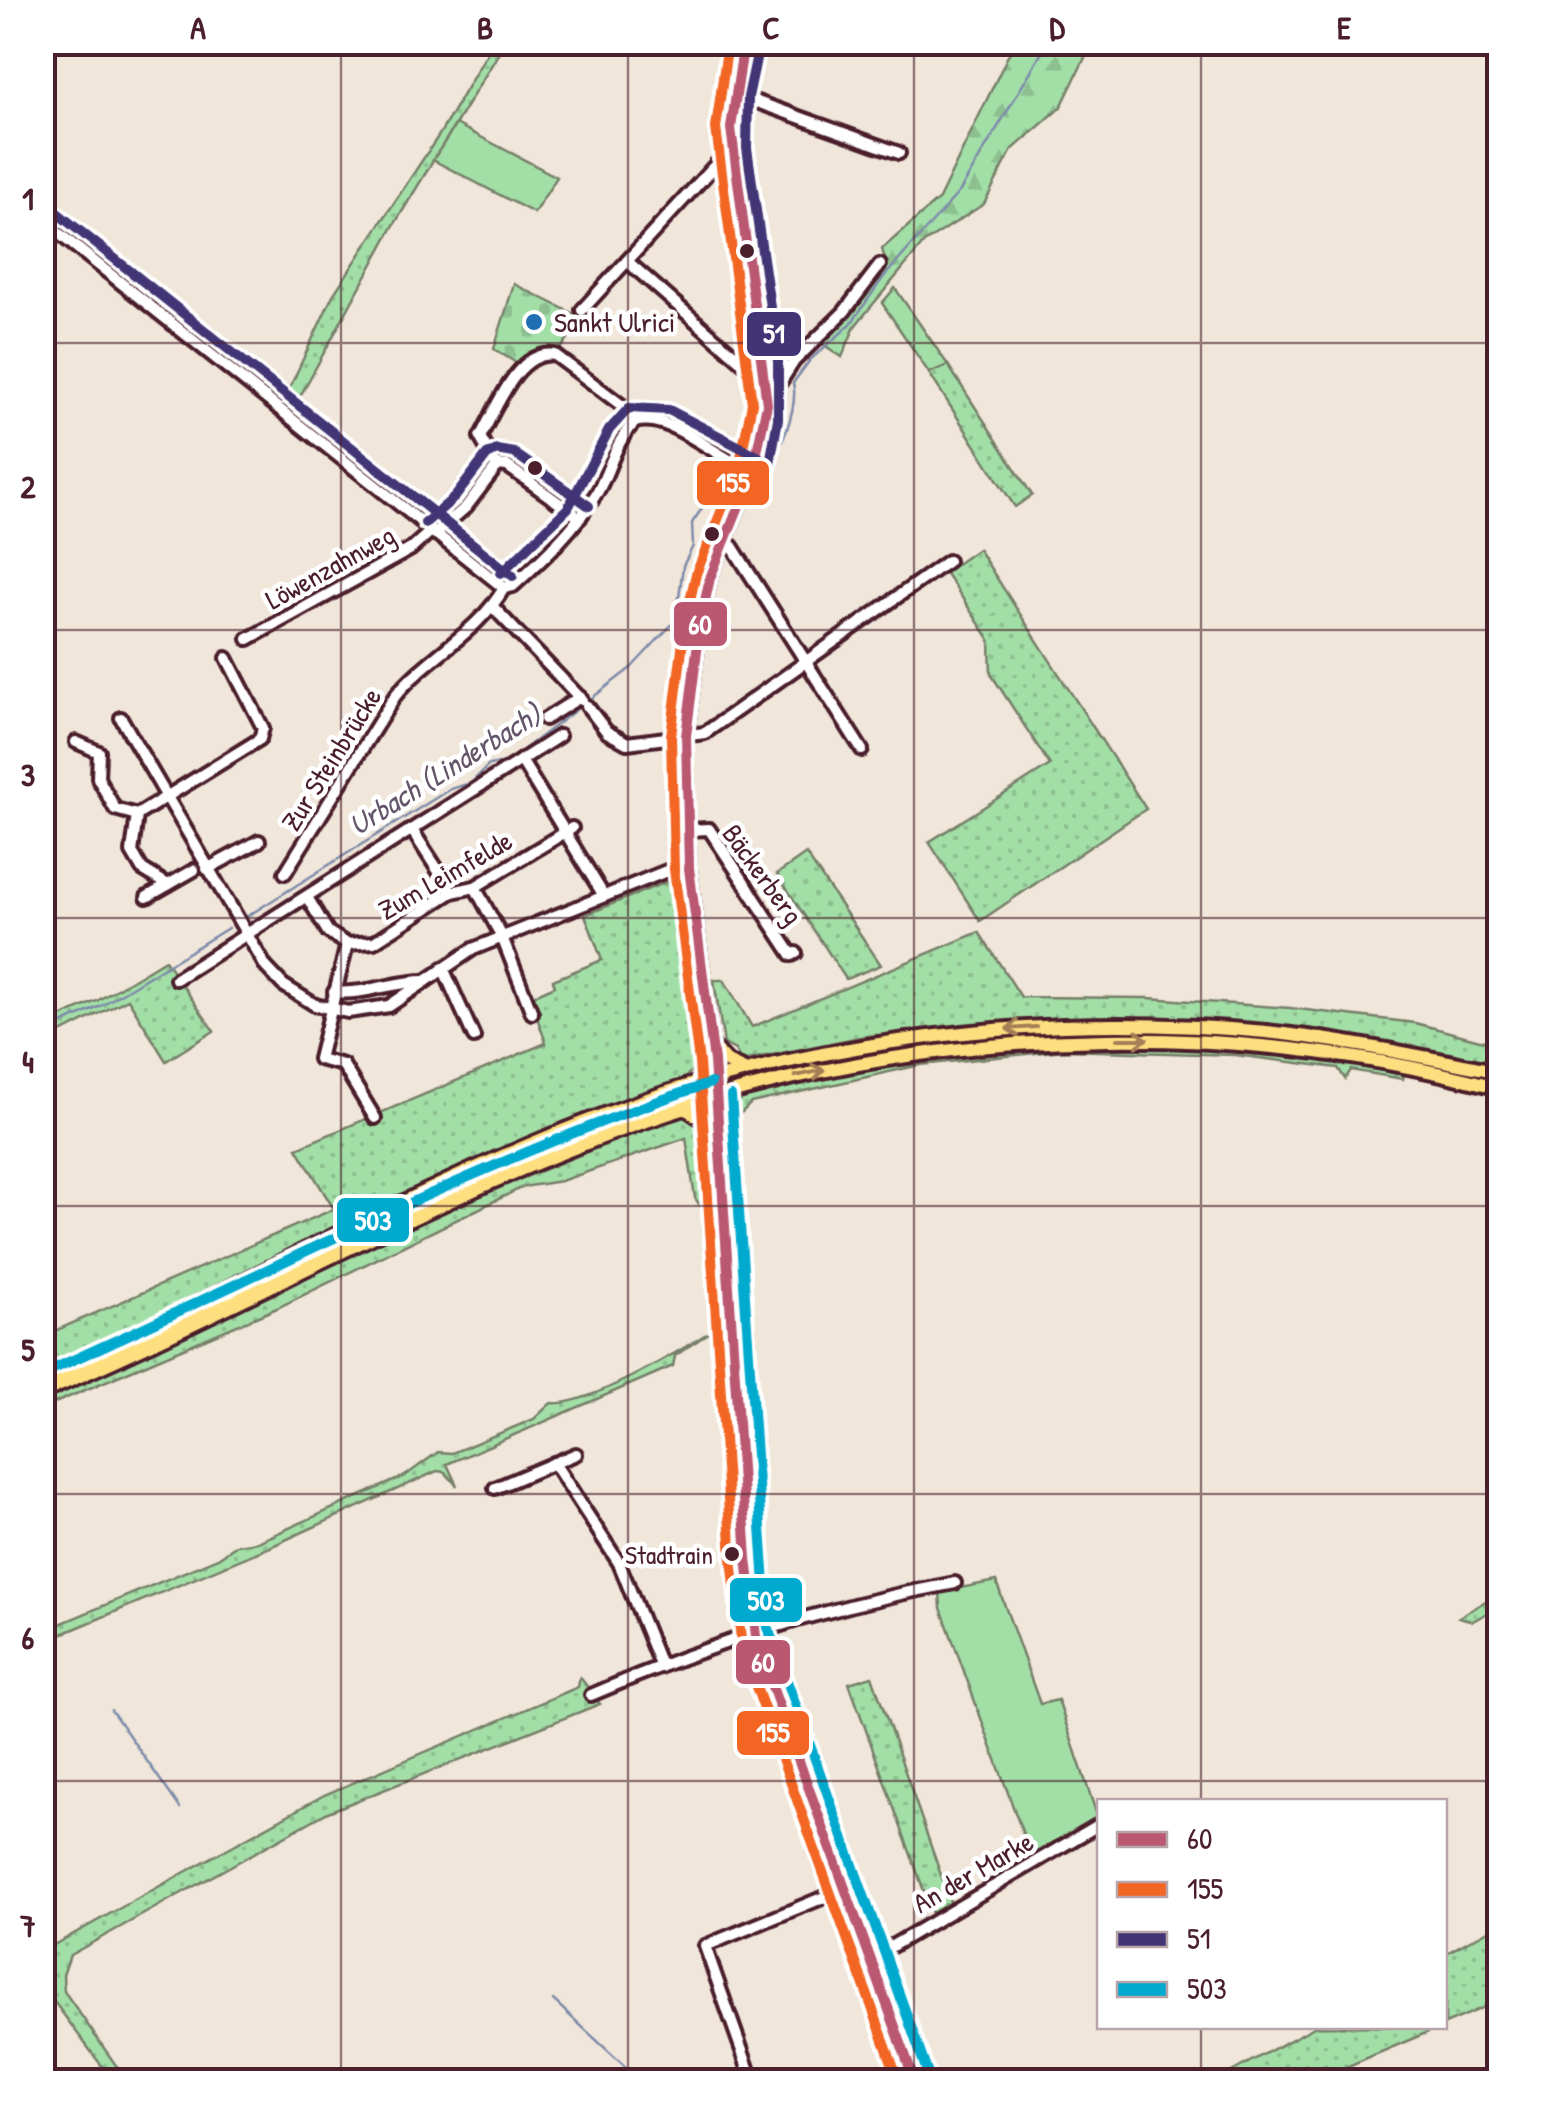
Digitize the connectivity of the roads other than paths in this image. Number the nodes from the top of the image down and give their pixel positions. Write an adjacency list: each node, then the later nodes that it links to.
1 (744, 42): 2 (street)
2 (732, 93): 3 (street); 4 (street)
3 (899, 154)
4 (733, 157): 6 (street); 9 (street)
5 (42, 220): 15 (street)
6 (627, 261): 8 (street); 9 (street)
7 (880, 265): 10 (street)
8 (582, 310)
9 (765, 382): 10 (street)
10 (767, 404): 13 (street)
11 (641, 420): 12 (street); 13 (street); 14 (street)
12 (497, 466): 14 (street); 15 (street, Löwenzahnweg)
13 (752, 471): 16 (street)
14 (580, 518): 18 (street)
15 (433, 532): 18 (street); 20 (street, Löwenzahnweg)
16 (723, 542): 22 (street); 27 (street)
17 (948, 561): 22 (street)
18 (504, 588): 19 (street, Zur Steinbrücke)
19 (493, 607): 23 (street); 39 (street, Zur Steinbrücke)
20 (248, 639)
21 (226, 658): 31 (street)
22 (807, 662): 27 (street); 29 (street)
23 (583, 701): 25 (street); 27 (street)
24 (120, 718): 31 (street)
25 (545, 718)
26 (559, 736): 30 (street)
27 (686, 736): 35 (street)
28 (76, 742): 32 (street)
29 (862, 750)
30 (521, 760): 33 (street); 34 (street)
31 (167, 798): 32 (street); 38 (street)
32 (138, 815): 40 (street)
33 (412, 830): 42 (street); 45 (street)
34 (568, 830): 41 (street, Zum Leimfelde); 43 (street)
35 (686, 830): 37 (street); 49 (street, Bäckerberg)
36 (259, 841): 38 (street)
37 (689, 868): 43 (street); 57 (street)
38 (201, 870): 40 (street); 46 (street)
39 (285, 873)
40 (168, 885): 44 (street)
41 (474, 887): 42 (street, Zum Leimfelde); 47 (street)
42 (452, 892): 48 (street, Zum Leimfelde)
43 (604, 896): 47 (street)
44 (147, 897)
45 (307, 897): 46 (street); 48 (street)
46 (245, 936): 51 (street); 54 (street)
47 (502, 937): 50 (street); 55 (street)
48 (347, 944): 53 (street)
49 (796, 953)
50 (444, 968): 52 (street); 56 (street)
51 (176, 979)
52 (428, 981): 53 (street); 54 (street)
53 (334, 992): 54 (street)
54 (330, 1010): 64 (street)
55 (532, 1013)
56 (474, 1038)
57 (713, 1047): 58 (main road); 60 (street)
58 (747, 1071): 59 (main road, one-way to 58); 60 (main road)
59 (1500, 1072)
60 (715, 1079): 62 (street); 66 (highway)
61 (1500, 1088): 62 (main road, one-way to 61)
62 (716, 1097): 63 (highway); 65 (street)
63 (685, 1106): 65 (highway); 67 (highway)
64 (375, 1118)
65 (717, 1128): 72 (street)
66 (42, 1377)
67 (42, 1391)
68 (576, 1454): 69 (street)
69 (554, 1463): 70 (street); 73 (street)
70 (495, 1488)
71 (955, 1583): 72 (street)
72 (754, 1631): 73 (street); 76 (street)
73 (661, 1667): 74 (street)
74 (591, 1695)
75 (1097, 1826): 77 (street, An der Marke)
76 (844, 1888): 77 (street); 78 (street)
77 (870, 1959): 79 (street)
78 (753, 2082)
79 (915, 2082)

